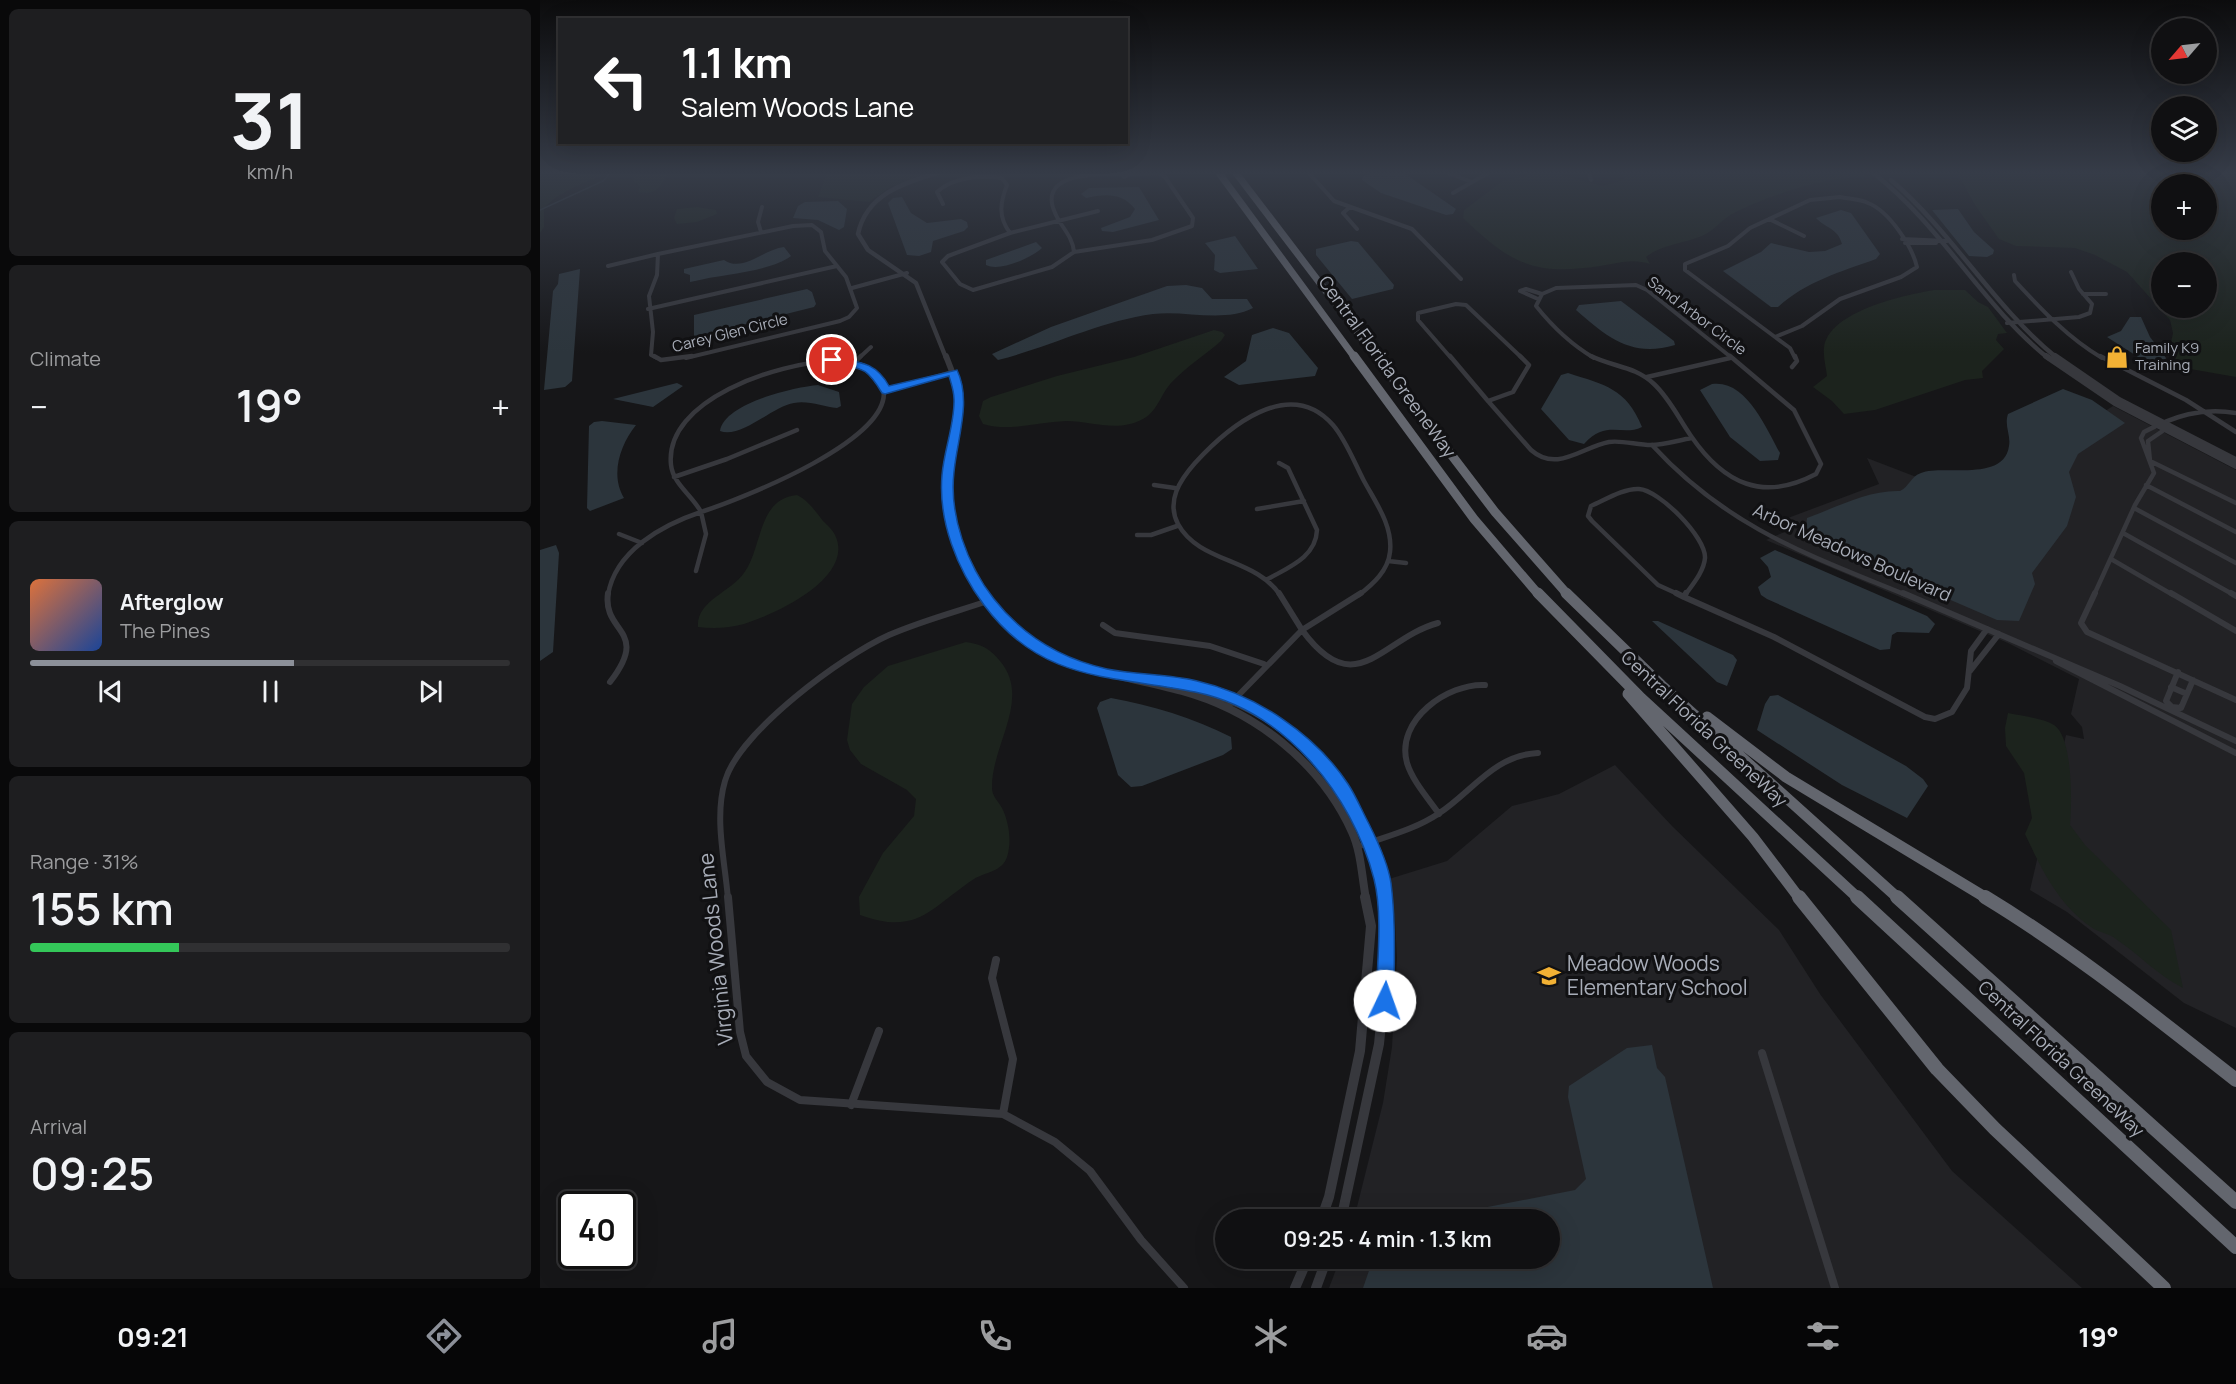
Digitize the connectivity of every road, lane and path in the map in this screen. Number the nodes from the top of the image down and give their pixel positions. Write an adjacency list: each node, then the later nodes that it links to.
1 (756, 233): 21 (street)
2 (821, 233): 23 (street)
3 (859, 233): 25 (street)
4 (1013, 233): 15 (street)
5 (1069, 233): 20 (street)
6 (1174, 233): 20 (street)
7 (1263, 233): 92 (highway, Central Florida GreeneWay)
8 (1282, 233): 81 (highway, Central Florida GreeneWay)
9 (1416, 233): 27 (street)
10 (1744, 233): 37 (street)
11 (1798, 233): 16 (street)
12 (1897, 233): 17 (street)
13 (1933, 233): 18 (street)
14 (1941, 233): 19 (street)
15 (1010, 234): 20 (street)
16 (1804, 236)
17 (1903, 241): 18 (street); 37 (street)
18 (1939, 241): 19 (street); 35 (street)
19 (1947, 241): 36 (street)
20 (1074, 252)
21 (658, 254): 22 (street); 33 (street, Carey Glen Circle)
22 (608, 266)
23 (837, 266): 28 (street); 33 (street)
24 (2071, 272): 30 (street)
25 (907, 273): 28 (street); 44 (street)
26 (2014, 275): 34 (street)
27 (1461, 279)
28 (852, 288): 33 (street, Carey Glen Circle)
29 (1542, 294): 32 (street); 32 (street, Sand Arbor Circle); 39 (street, Sand Arbor Circle)
30 (2083, 294): 31 (street); 34 (street)
31 (2106, 294)
32 (1538, 299): 45 (street, Sand Arbor Circle)
33 (648, 309)
34 (2051, 319): 36 (street); 48 (street)
35 (2007, 322): 36 (street); 43 (street)
36 (2015, 322): 42 (street)
37 (1774, 337): 41 (street)
38 (871, 347): 40 (street)
39 (1730, 358): 45 (street); 56 (street, Sand Arbor Circle)
40 (854, 363): 46 (street); 62 (street)
41 (1792, 367)
42 (2070, 367): 43 (street); 53 (street)
43 (2062, 369): 52 (street)
44 (953, 372): 46 (street); 86 (street)
45 (1647, 377): 56 (street, Sand Arbor Circle)
46 (885, 391): 49 (street)
47 (1488, 401): 47 (street); 57 (street)
48 (2200, 409): 51 (street); 53 (street); 55 (street)
49 (878, 412): 50 (street); 70 (street)
50 (886, 412)
51 (2236, 413)
52 (2155, 426): 53 (street); 59 (street)
53 (2164, 427): 58 (street); 59 (street); 61 (street)
54 (797, 430): 62 (street)
55 (2236, 432)
56 (1692, 438): 57 (street)
57 (1652, 445): 89 (street, Arbor Meadows Boulevard)
58 (2236, 460)
59 (2150, 461): 64 (street); 67 (street)
60 (1279, 463): 66 (street)
61 (2236, 466)
62 (674, 477): 70 (street)
63 (1154, 485): 65 (street)
64 (2146, 485): 68 (street); 72 (street)
65 (1175, 488): 71 (street); 78 (street)
66 (1304, 501): 69 (street); 83 (street)
67 (2236, 503)
68 (2134, 508): 73 (street); 80 (street)
69 (1257, 509)
70 (702, 512): 76 (street); 82 (street)
71 (1177, 526): 75 (street); 83 (street)
72 (2236, 532)
73 (2123, 533): 77 (street); 84 (street)
74 (619, 534): 76 (street)
75 (1137, 535)
76 (642, 543): 102 (street)
77 (2111, 559): 91 (street); 99 (street)
78 (1388, 561): 79 (street); 90 (street)
79 (1406, 563)
80 (2236, 563)
81 (1540, 565): 121 (highway); 124 (highway, Central Florida GreeneWay)
82 (696, 571)
83 (1268, 579): 90 (street)
84 (2236, 596)
85 (1684, 597): 85 (street); 98 (street)
86 (988, 601): 100 (street); 122 (street, Virginia Woods Lane)
87 (1438, 623): 90 (street)
88 (1103, 625): 97 (street)
89 (1987, 629): 93 (street, Arbor Meadows Boulevard); 94 (street)
90 (1300, 631): 97 (street)
91 (2236, 631)
92 (1575, 633): 127 (highway, Central Florida GreeneWay); 134 (highway)
93 (1999, 634): 95 (street, Arbor Meadows Boulevard); 96 (street)
94 (1976, 645): 96 (street); 98 (street)
95 (2027, 646): 109 (street, Arbor Meadows Boulevard); 110 (street, Arbor Meadows Boulevard)
96 (1987, 651): 98 (street)
97 (1264, 664): 106 (street)
98 (1970, 671)
99 (2178, 672): 101 (street); 104 (street)
100 (1107, 674): 106 (street); 108 (street)
101 (2193, 680): 105 (street); 107 (street)
102 (610, 682)
103 (1485, 685): 114 (street)
104 (2171, 687): 105 (street); 109 (street)
105 (2187, 694): 109 (street)
106 (1235, 700): 108 (street); 116 (street)
107 (2236, 700)
108 (1227, 707): 115 (street)
109 (2172, 708): 110 (street); 111 (street, Arbor Meadows Boulevard)
110 (2167, 719): 113 (street, Arbor Meadows Boulevard)
111 (2236, 741)
112 (1538, 753): 114 (street)
113 (2236, 753)
114 (1439, 814): 116 (street)
115 (1353, 834): 116 (street); 117 (street)
116 (1370, 842): 117 (street); 126 (street)
117 (1357, 847): 125 (street)
118 (996, 960): 123 (street)
119 (879, 1031): 122 (street)
120 (1761, 1053): 133 (street)
121 (2236, 1080)
122 (851, 1105): 123 (street, Virginia Woods Lane)
123 (1003, 1114): 130 (street, Virginia Woods Lane)
124 (2236, 1202)
125 (1325, 1209)
126 (1345, 1209)
127 (2234, 1245)
128 (1303, 1269): 131 (street)
129 (1323, 1269): 132 (street)
130 (1184, 1288)
131 (1295, 1288)
132 (1316, 1288)
133 (1834, 1288)
134 (2164, 1288)

